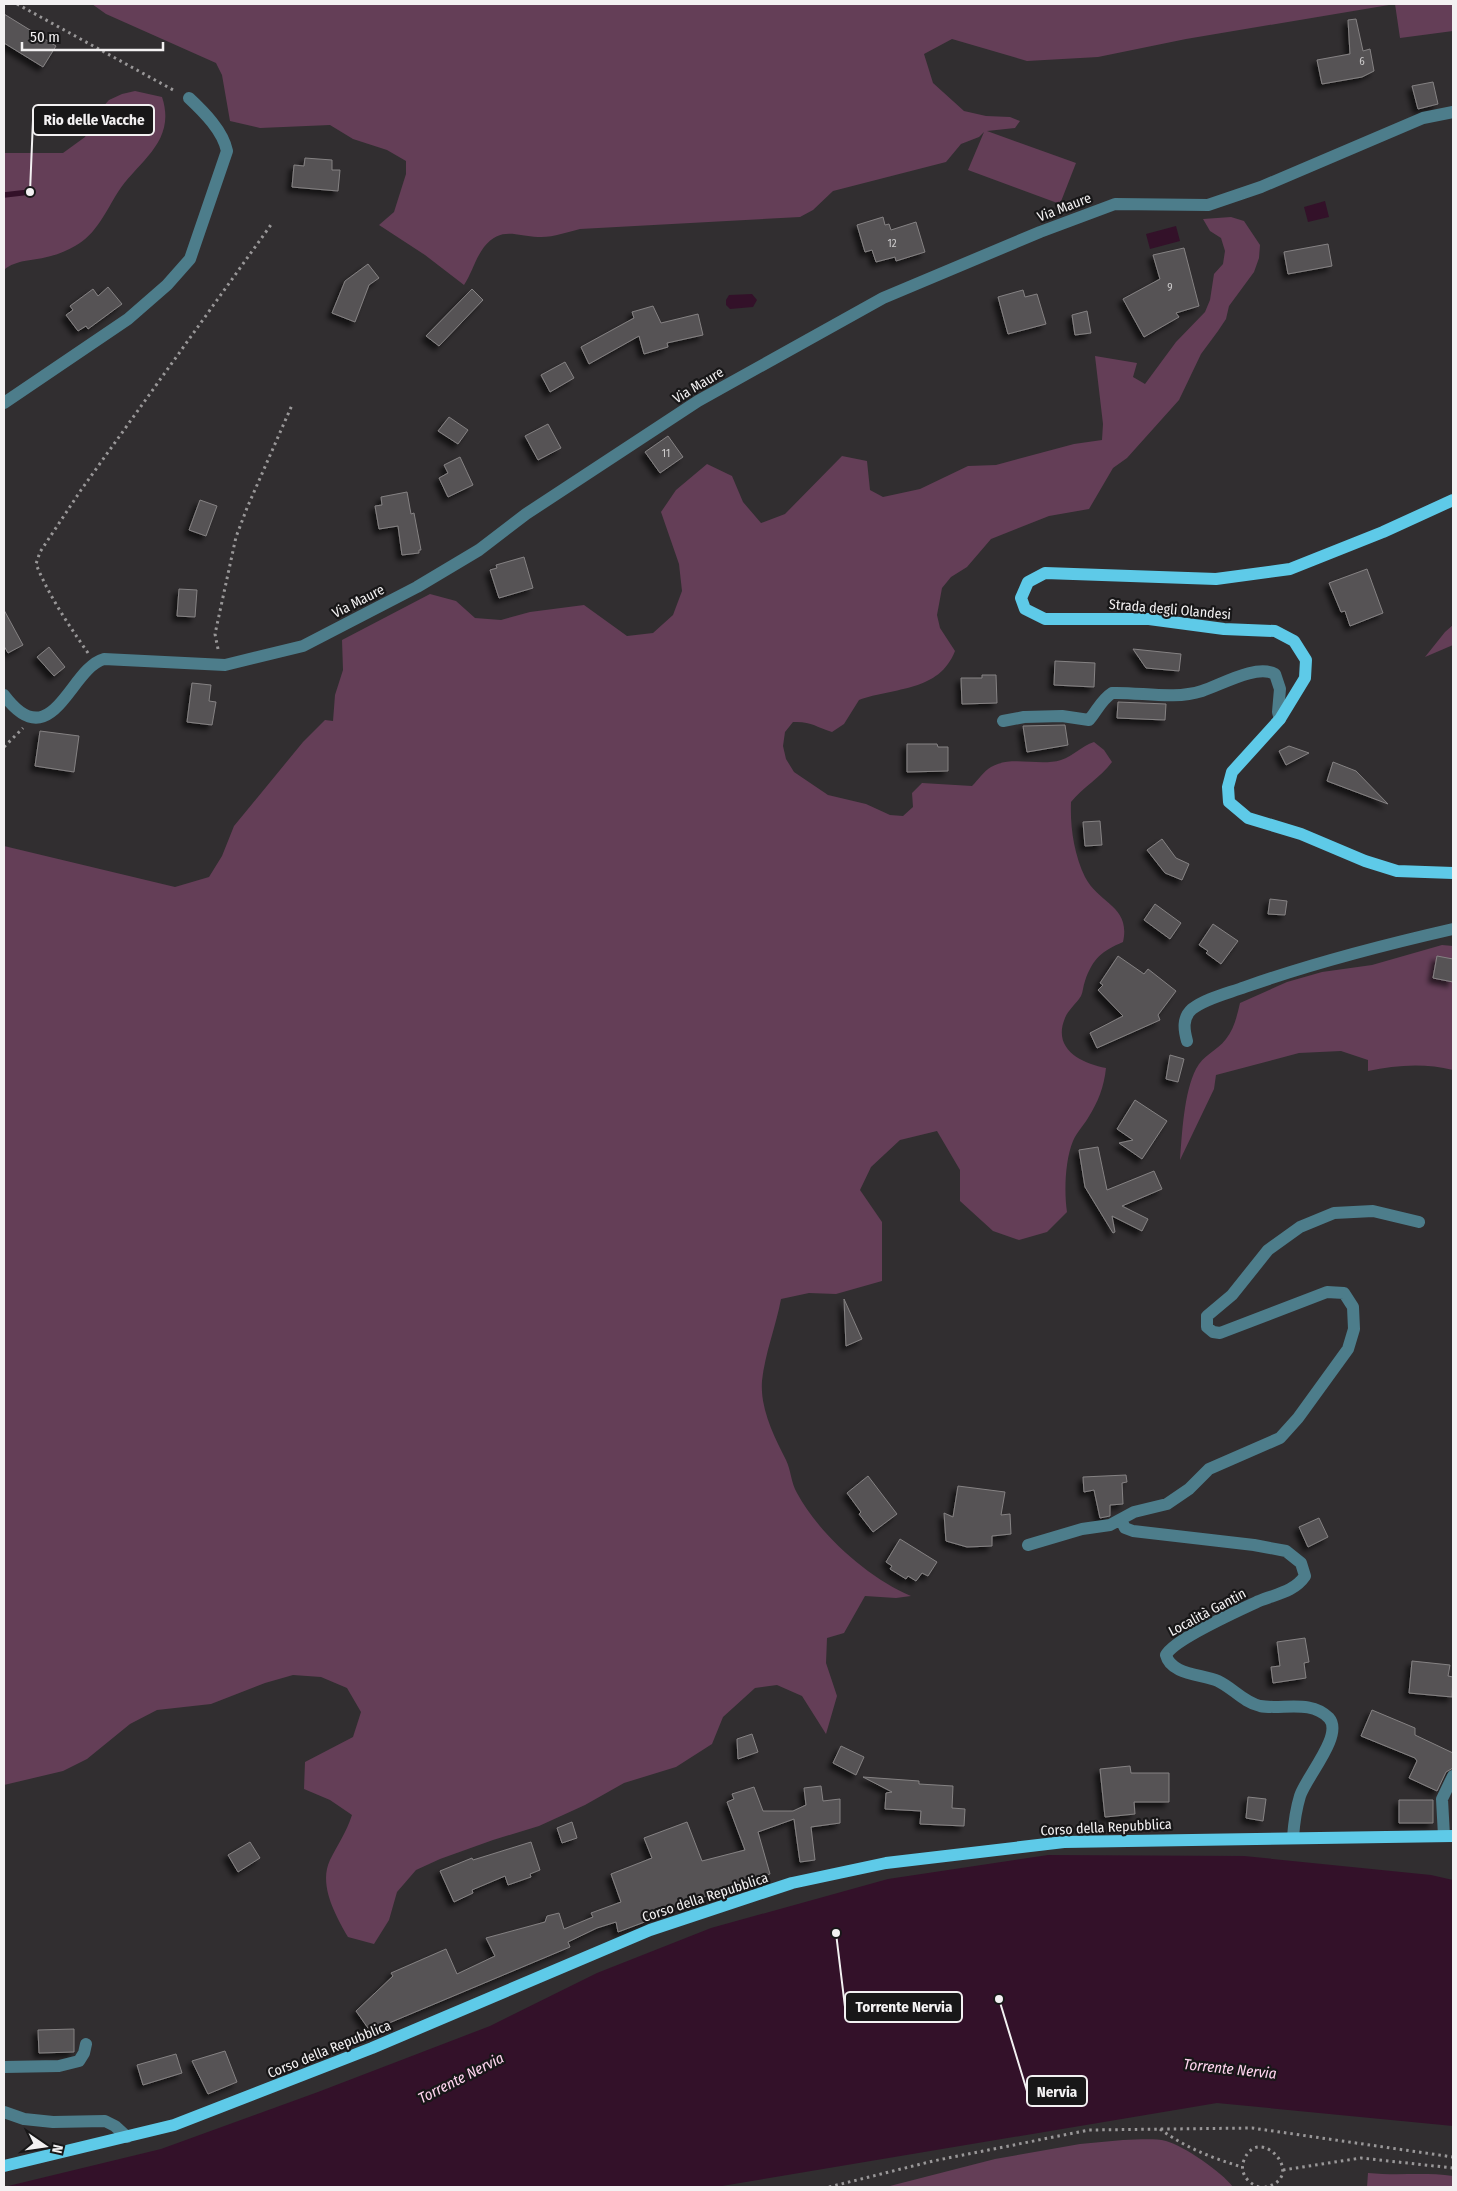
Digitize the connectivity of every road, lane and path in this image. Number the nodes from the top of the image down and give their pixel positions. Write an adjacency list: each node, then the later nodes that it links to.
1 (17, 4): 2 (path)
2 (189, 98): 5 (street)
3 (1453, 112): 9 (street, Via Maure)
4 (273, 222): 8 (path)
5 (4, 403)
6 (292, 405): 9 (path)
7 (1453, 500): 12 (main road, Strada degli Olandesi)
8 (94, 661): 9 (street, Via Maure); 11 (street)
9 (225, 666)
10 (4, 695): 11 (street)
11 (28, 716): 14 (path)
12 (1280, 719): 13 (street); 15 (main road, Strada degli Olandesi)
13 (1003, 721)
14 (4, 747)
15 (1453, 873)
16 (1453, 929): 17 (street)
17 (1187, 1041)
18 (1419, 1222): 19 (street)
19 (1121, 1520): 20 (street); 23 (street, Località Gantin)
20 (1028, 1545)
21 (1453, 1776): 22 (street)
22 (1448, 1836): 23 (main road, Corso della Repubblica)
23 (1293, 1837): 28 (main road, Corso della Repubblica)
24 (86, 2044): 25 (street)
25 (4, 2067)
26 (4, 2112): 28 (street)
27 (1158, 2128): 29 (path); 31 (path); 34 (path)
28 (127, 2138): 30 (main road, Corso della Repubblica)
29 (1453, 2157)
30 (4, 2166)
31 (1242, 2167): 33 (path); 35 (path)
32 (1453, 2168): 33 (path)
33 (1283, 2170): 36 (path)
34 (829, 2187)
35 (1258, 2187)
36 (1265, 2187)

